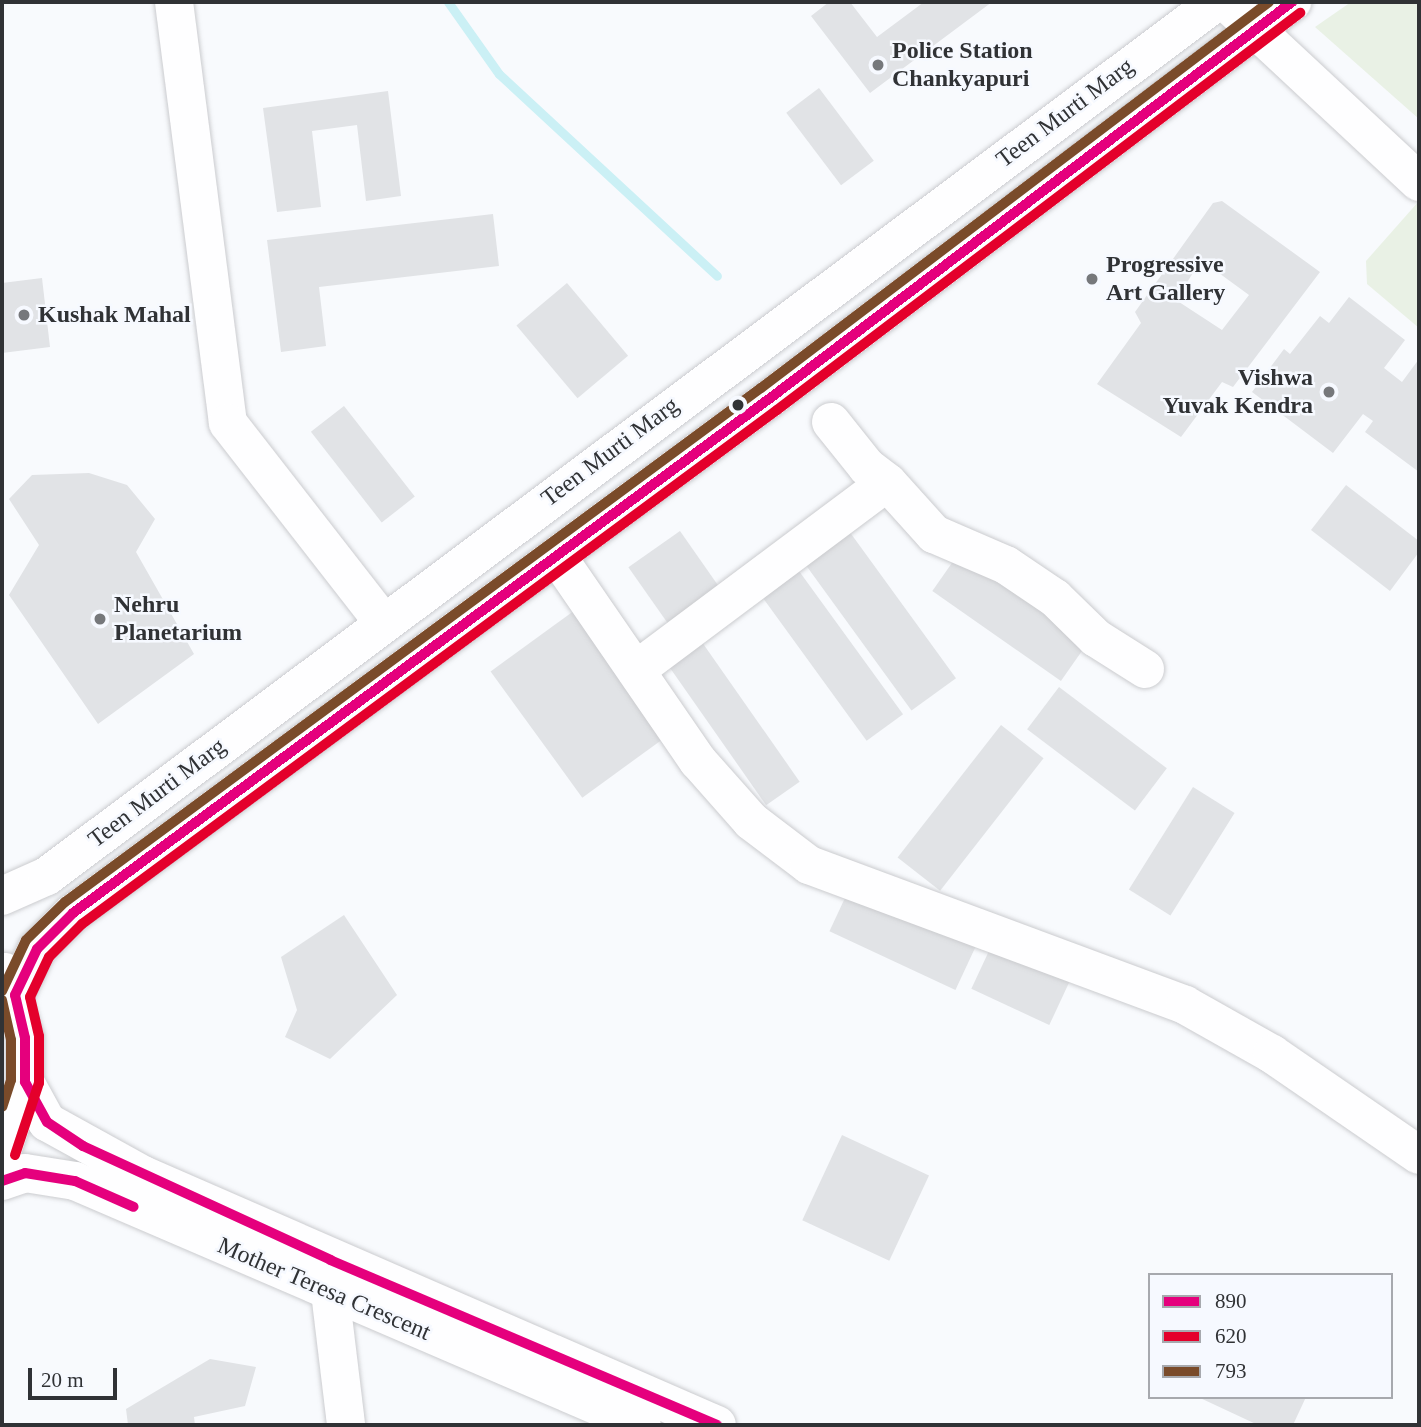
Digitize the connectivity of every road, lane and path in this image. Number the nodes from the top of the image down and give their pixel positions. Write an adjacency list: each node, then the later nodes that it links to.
1 (174, 2): 10 (main road)
2 (1216, 2): 10 (main road, Teen Murti Marg)
3 (1226, 2): 5 (main road)
4 (1292, 2): 5 (main road, Teen Murti Marg)
5 (1253, 29): 6 (main road); 9 (main road, Teen Murti Marg)
6 (1419, 182)
7 (831, 422): 11 (main road)
8 (881, 488): 12 (main road)
9 (557, 556): 12 (main road); 14 (main road, Teen Murti Marg)
10 (383, 622): 13 (main road, Teen Murti Marg)
11 (1145, 669)
12 (636, 670): 17 (main road)
13 (2, 896)
14 (9, 980): 15 (main road)
15 (25, 1082): 16 (main road); 22 (main road, Mother Teresa Crescent)
16 (2, 1151)
17 (1419, 1155)
18 (2, 1181): 19 (main road, Mother Teresa Crescent)
19 (330, 1292): 20 (main road); 21 (main road, Mother Teresa Crescent)
20 (346, 1425)
21 (642, 1425)
22 (718, 1425)

